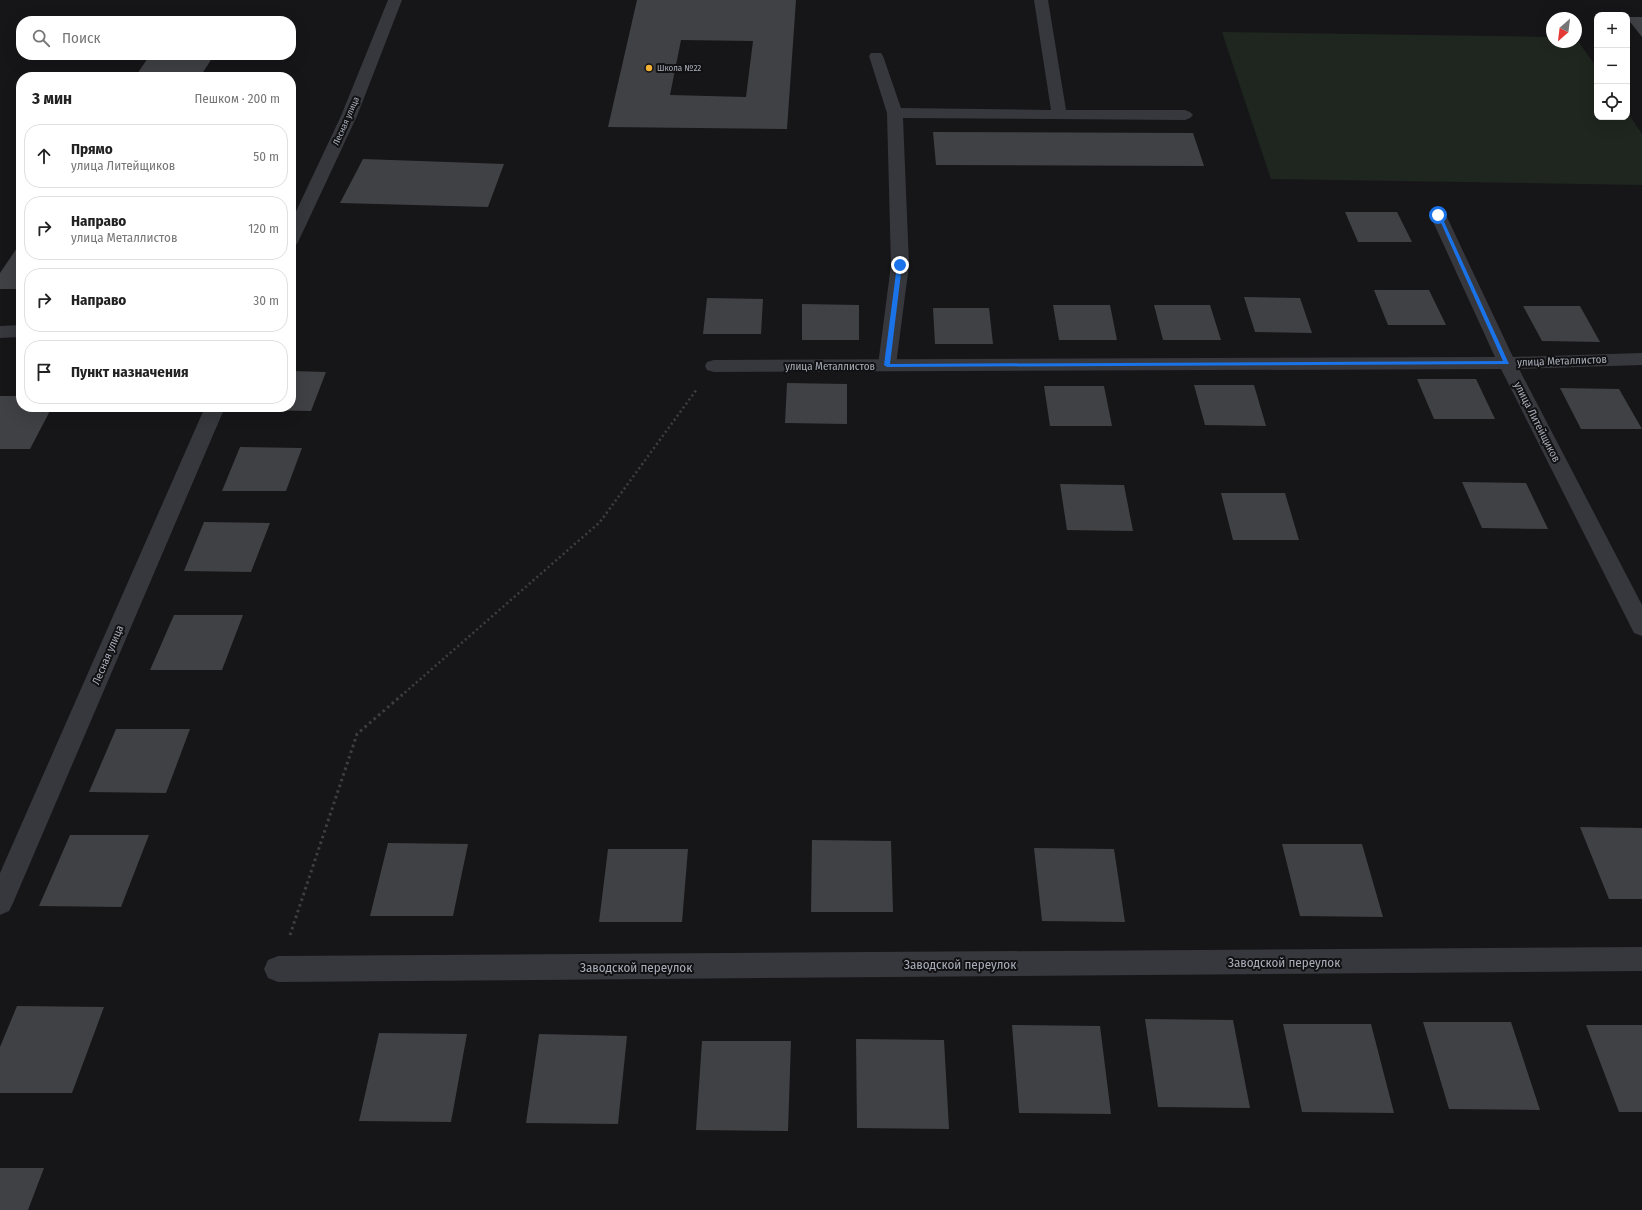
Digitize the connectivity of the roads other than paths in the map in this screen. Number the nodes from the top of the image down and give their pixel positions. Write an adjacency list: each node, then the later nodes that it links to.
1 (395, 0): 8 (street, Лесная улица)
2 (1041, 0): 5 (street)
3 (876, 56): 4 (street)
4 (895, 113): 5 (street); 13 (street)
5 (1059, 114): 6 (street)
6 (1185, 115)
7 (1438, 215): 12 (street, улица Литейщиков)
8 (296, 229)
9 (16, 331): 10 (street)
10 (0, 332)
11 (1642, 359): 12 (street, улица Металлистов)
12 (1507, 363): 13 (street, улица Металлистов); 16 (street, улица Литейщиков)
13 (887, 365): 14 (street, улица Металлистов)
14 (714, 366)
15 (213, 412): 17 (street, Лесная улица)
16 (1642, 627)
17 (0, 903)
18 (1642, 959): 19 (street, Заводской переулок)
19 (278, 969)

